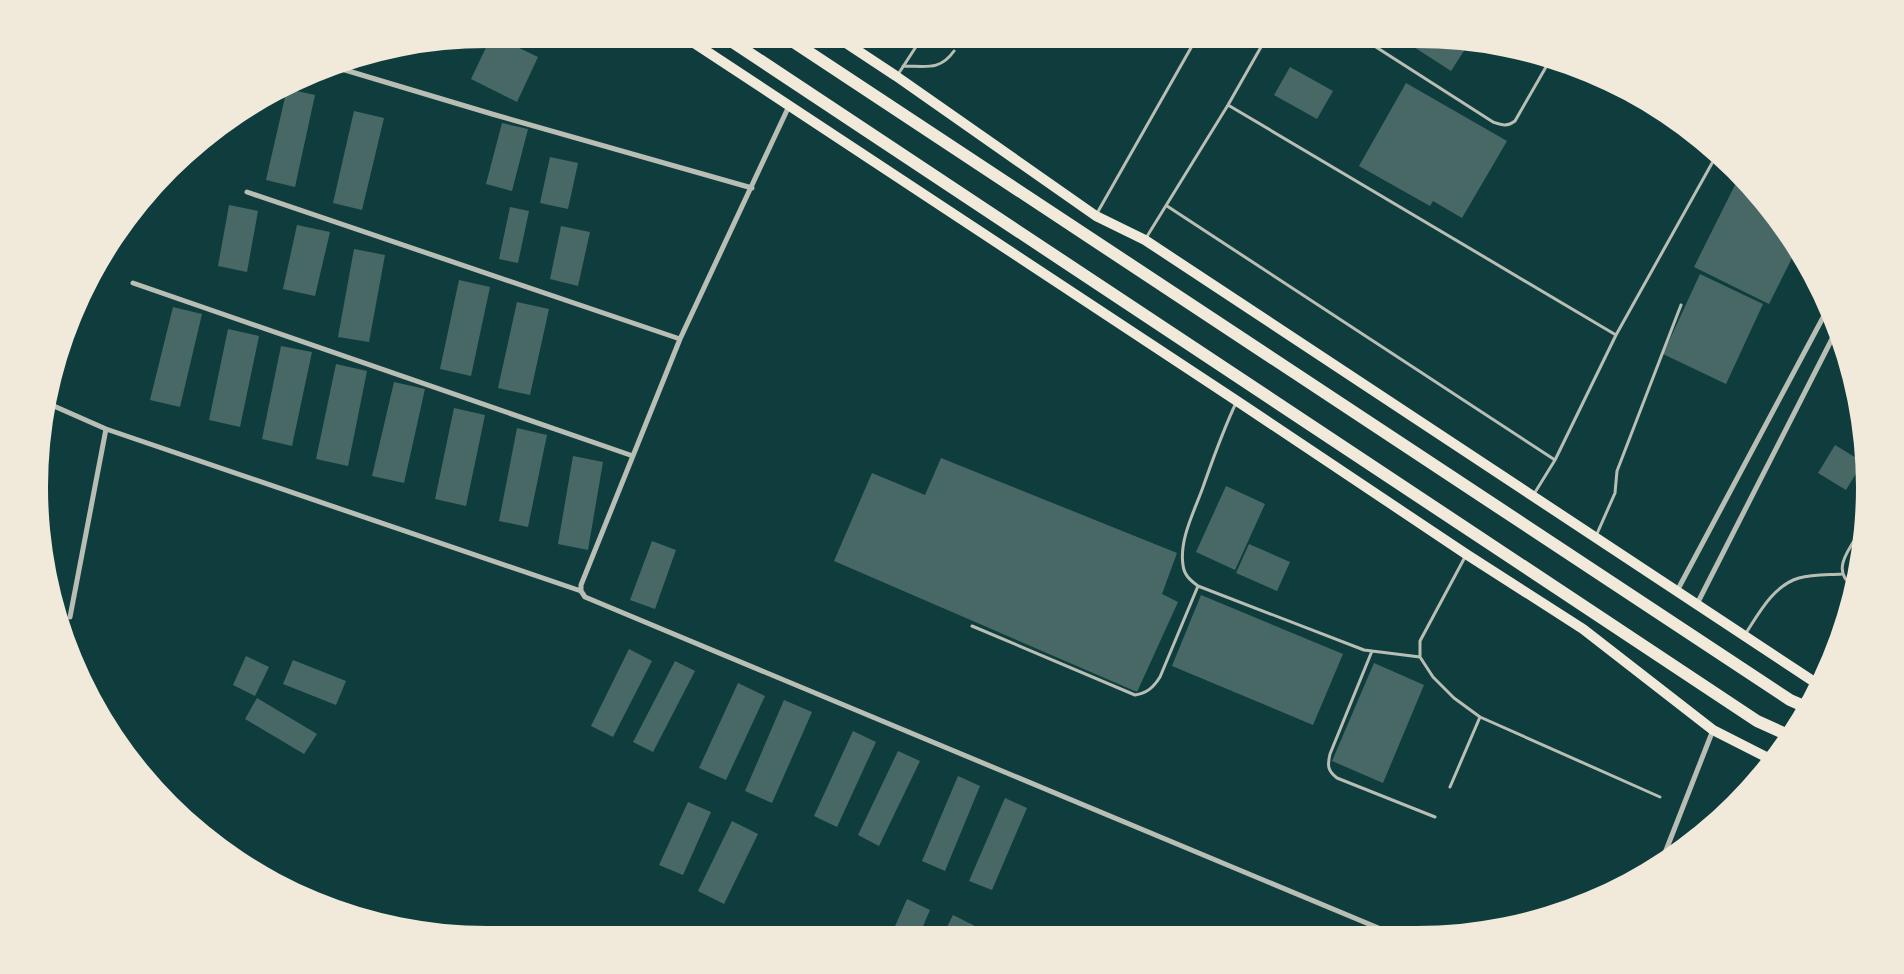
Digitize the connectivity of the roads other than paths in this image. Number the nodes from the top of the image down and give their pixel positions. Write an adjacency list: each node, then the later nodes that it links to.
1 (702, 48): 15 (main road)
2 (742, 48): 52 (highway)
3 (803, 48): 49 (highway)
4 (854, 48): 13 (main road)
5 (914, 48): 10 (lane)
6 (1191, 48): 20 (lane)
7 (1260, 48): 14 (lane)
8 (1377, 48): 11 (lane)
9 (954, 51): 10 (lane)
10 (903, 66): 13 (lane)
11 (1546, 67)
12 (349, 70): 17 (street)
13 (896, 76): 20 (main road)
14 (1228, 104): 19 (lane); 25 (lane)
15 (789, 106): 17 (street); 28 (main road)
16 (1713, 162): 25 (lane)
17 (752, 188): 26 (street)
18 (247, 192): 26 (street)
19 (1167, 206): 21 (lane); 32 (lane)
20 (1096, 216): 21 (main road)
21 (1145, 240): 33 (main road)
22 (133, 283): 31 (street)
23 (1681, 305): 34 (lane)
24 (1823, 318): 41 (street)
25 (1616, 335): 32 (lane)
26 (680, 339): 31 (street)
27 (1831, 340): 42 (street)
28 (1237, 401): 36 (main road); 39 (lane)
29 (55, 407): 30 (street)
30 (106, 429): 40 (street); 43 (street)
31 (633, 456): 40 (street)
32 (1555, 460): 33 (lane)
33 (1533, 496): 34 (main road)
34 (1596, 537): 41 (main road)
35 (1853, 542): 37 (lane)
36 (1466, 554): 47 (lane); 51 (main road)
37 (1842, 574): 38 (lane); 45 (lane)
38 (1846, 581)
39 (1198, 586): 44 (lane); 46 (lane)
40 (581, 591): 58 (street)
41 (1678, 591): 42 (main road)
42 (1697, 604): 45 (main road)
43 (70, 617)
44 (972, 626)
45 (1744, 635): 48 (main road)
46 (1372, 651): 47 (lane); 56 (lane)
47 (1420, 657): 50 (lane)
48 (1811, 680)
49 (1799, 704)
50 (1480, 717): 54 (lane); 55 (lane)
51 (1713, 730): 53 (main road); 57 (street)
52 (1781, 733)
53 (1765, 756)
54 (1450, 787)
55 (1660, 797)
56 (1435, 818)
57 (1667, 848)
58 (1374, 926)

